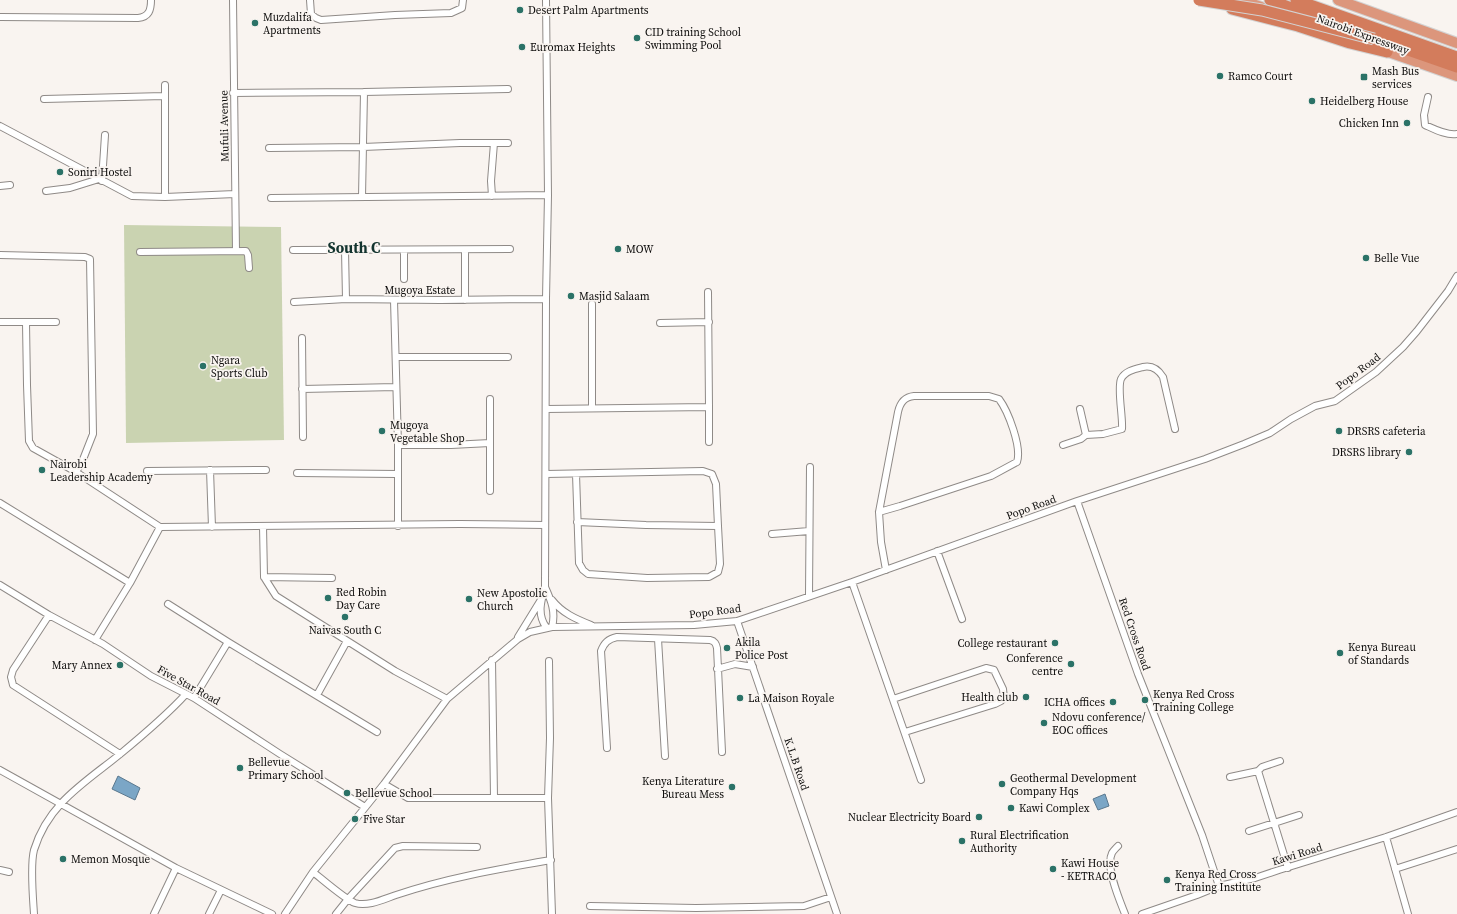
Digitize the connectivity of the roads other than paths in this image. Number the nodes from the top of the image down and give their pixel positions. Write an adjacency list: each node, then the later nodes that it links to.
1 (151, 0): 11 (street)
2 (233, 0): 21 (street, Mufuli Avenue)
3 (310, 0): 4 (street)
4 (464, 0)
5 (546, 0): 37 (street)
6 (1200, 0): 12 (highway, bridge); 14 (highway)
7 (1242, 0): 14 (highway)
8 (1270, 0): 12 (highway, Nairobi Expressway, bridge)
9 (1296, 0): 15 (highway, Nairobi Expressway)
10 (1338, 0): 13 (highway)
11 (0, 17)
12 (1374, 39): 16 (highway, Nairobi Expressway)
13 (1457, 43)
14 (1387, 52): 17 (highway)
15 (1457, 57)
16 (1457, 67)
17 (1457, 76)
18 (165, 85): 22 (street)
19 (508, 89): 20 (street)
20 (364, 92): 21 (street); 30 (street)
21 (233, 93): 36 (street, Mufuli Avenue)
22 (164, 96): 24 (street); 39 (street)
23 (1428, 97): 26 (street)
24 (44, 99)
25 (0, 126): 32 (street)
26 (1457, 134)
27 (105, 135): 32 (street)
28 (494, 143): 29 (street); 30 (street); 38 (street)
29 (508, 143)
30 (363, 146): 31 (street); 40 (street)
31 (269, 148)
32 (101, 180): 35 (street); 39 (street)
33 (0, 186): 34 (street)
34 (10, 186)
35 (46, 191)
36 (235, 194): 39 (street); 47 (street, Mufuli Avenue)
37 (548, 195): 38 (street); 55 (street)
38 (492, 196): 40 (street)
39 (164, 197)
40 (362, 197): 41 (street)
41 (271, 198)
42 (510, 249): 46 (street)
43 (293, 250): 44 (street)
44 (344, 250): 45 (street); 54 (street)
45 (404, 250): 46 (street); 52 (street)
46 (465, 250): 57 (street)
47 (236, 251): 48 (street); 50 (street)
48 (140, 252)
49 (0, 255): 86 (street)
50 (248, 268)
51 (1457, 276): 92 (street, Popo Road)
52 (404, 280)
53 (708, 292): 62 (street)
54 (346, 299): 56 (street, Mugoya Estate); 58 (street, Mugoya Estate)
55 (546, 299): 57 (street, Mugoya Estate); 73 (street)
56 (394, 300): 57 (street, Mugoya Estate); 66 (street)
57 (465, 300)
58 (294, 302)
59 (592, 304): 72 (street)
60 (0, 322): 63 (street)
61 (56, 322): 63 (street)
62 (709, 322): 64 (street); 71 (street)
63 (26, 323): 86 (street)
64 (660, 323)
65 (302, 338): 69 (street)
66 (396, 357): 67 (street); 68 (street)
67 (508, 357)
68 (396, 387): 69 (street); 81 (street)
69 (302, 389): 77 (street)
70 (490, 399): 79 (street)
71 (709, 407): 72 (street); 78 (street)
72 (592, 408): 73 (street)
73 (546, 409): 89 (street)
74 (1080, 409): 76 (street)
75 (1175, 428): 76 (street)
76 (1086, 435): 80 (street)
77 (303, 437)
78 (709, 442)
79 (490, 443): 81 (street); 91 (street)
80 (1063, 444)
81 (398, 445): 88 (street)
82 (810, 467): 102 (street)
83 (210, 470): 84 (street); 85 (street); 100 (street)
84 (266, 470)
85 (147, 471)
86 (76, 472): 101 (street)
87 (297, 473): 88 (street)
88 (397, 474): 98 (street)
89 (546, 474): 90 (street); 96 (street)
90 (576, 474): 95 (street); 99 (street)
91 (490, 491)
92 (1077, 501): 104 (street, Popo Road); 166 (street, Red Cross Road)
93 (0, 503): 109 (street)
94 (879, 512): 94 (street); 105 (street)
95 (577, 522): 99 (street); 99 (street)
96 (545, 525): 98 (street); 111 (street)
97 (263, 526): 98 (street); 100 (street); 106 (street)
98 (398, 526)
99 (718, 526)
100 (212, 527): 101 (street)
101 (160, 528): 109 (street)
102 (808, 531): 103 (street); 112 (street)
103 (772, 534)
104 (937, 551): 105 (street, Popo Road); 117 (street)
105 (886, 570): 108 (street, Popo Road)
106 (264, 577): 107 (street); 124 (street)
107 (332, 578)
108 (852, 582): 112 (street, Popo Road); 134 (street)
109 (130, 583): 122 (street)
110 (0, 585): 116 (street, Five Star Road)
111 (545, 587): 113 (street); 114 (street)
112 (809, 596): 118 (street, Popo Road)
113 (550, 597): 119 (street); 120 (street)
114 (542, 598): 120 (street); 123 (street)
115 (168, 604): 125 (street)
116 (49, 615): 122 (street, Five Star Road); 139 (street)
117 (962, 619)
118 (737, 621): 119 (street, Popo Road); 128 (street, K.L.B Road)
119 (596, 626): 120 (street, Popo Road)
120 (549, 627): 123 (street, Popo Road)
121 (658, 639): 129 (street); 137 (street); 140 (street)
122 (95, 640): 130 (street, Five Star Road)
123 (516, 640): 126 (street)
124 (347, 641): 131 (street); 133 (street)
125 (228, 642): 131 (street); 132 (street)
126 (492, 660): 133 (street); 147 (street)
127 (549, 661): 148 (street)
128 (753, 667): 129 (street); 168 (street, K.L.B Road)
129 (717, 668): 138 (street)
130 (186, 694): 132 (street, Five Star Road); 139 (street)
131 (317, 695): 135 (street)
132 (194, 698): 150 (street, Five Star Road)
133 (447, 699): 146 (street)
134 (893, 699): 136 (street); 136 (street)
135 (378, 732)
136 (904, 732): 145 (street)
137 (606, 748)
138 (722, 752)
139 (120, 754): 149 (street)
140 (665, 756)
141 (1280, 761): 143 (street)
142 (0, 770): 149 (street)
143 (1258, 771): 144 (street); 153 (street)
144 (1230, 777)
145 (921, 780)
146 (384, 784): 147 (street); 150 (street)
147 (494, 797): 148 (street)
148 (548, 798): 159 (street)
149 (60, 803): 160 (street); 172 (street)
150 (365, 807): 165 (street)
151 (1457, 812): 155 (street, Kawi Road)
152 (1299, 815): 153 (street)
153 (1274, 823): 154 (street); 161 (street)
154 (1249, 831)
155 (1386, 837): 161 (street, Kawi Road); 162 (street)
156 (1118, 846): 180 (street)
157 (477, 847): 169 (street)
158 (1457, 849): 162 (street)
159 (551, 860): 169 (street); 178 (street)
160 (176, 868): 167 (street); 173 (street)
161 (1288, 868): 166 (street, Kawi Road)
162 (1395, 869): 182 (street)
163 (0, 870): 164 (street)
164 (9, 872)
165 (313, 872): 169 (street); 176 (street)
166 (1219, 886): 181 (street, Kawi Road)
167 (221, 890): 174 (street); 175 (street)
168 (831, 897): 171 (street); 179 (street, K.L.B Road)
169 (348, 899): 177 (street)
170 (590, 906): 171 (street)
171 (696, 911)
172 (34, 914)
173 (154, 914)
174 (209, 914)
175 (272, 914)
176 (285, 914)
177 (336, 914)
178 (552, 914)
179 (837, 914)
180 (1125, 914)
181 (1142, 914)
182 (1408, 914)

